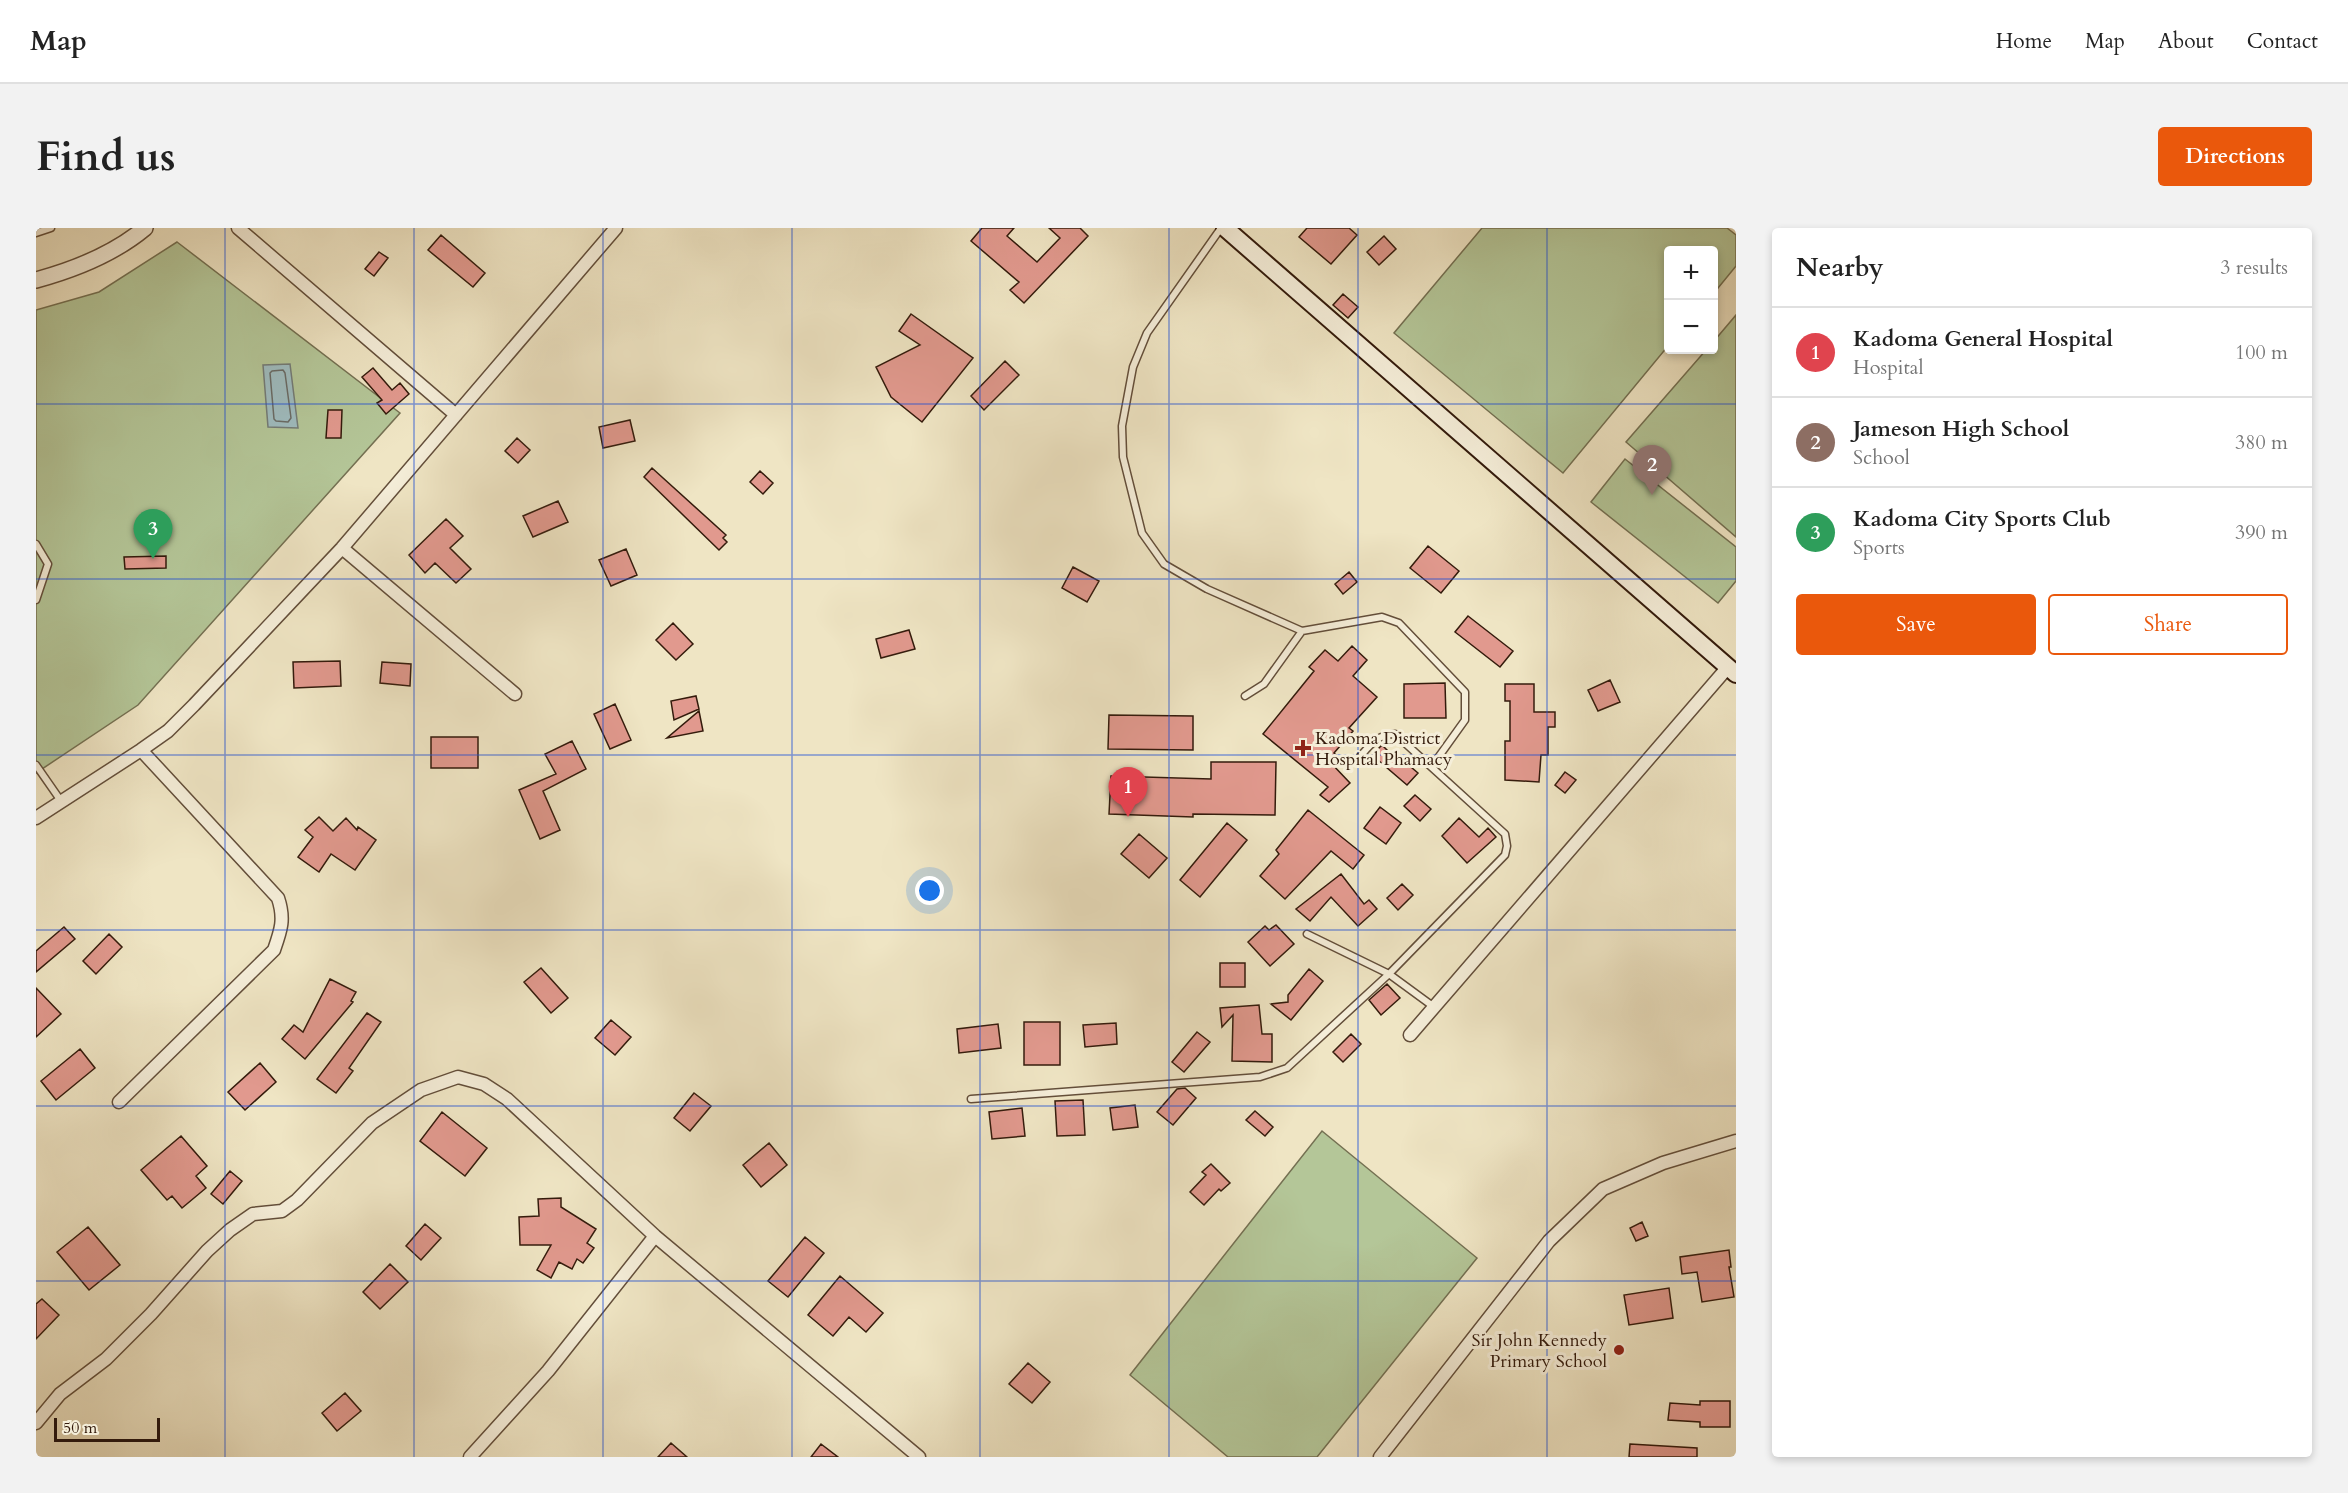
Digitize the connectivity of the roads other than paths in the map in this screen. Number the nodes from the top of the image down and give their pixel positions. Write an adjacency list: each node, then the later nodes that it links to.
1 (51, 228): 6 (lane)
2 (146, 228): 7 (street)
3 (238, 228): 8 (street)
4 (616, 228): 8 (street)
5 (1223, 228): 12 (lane); 13 (main road)
6 (36, 233)
7 (36, 280)
8 (456, 414): 10 (street)
9 (36, 544): 11 (lane)
10 (342, 548): 14 (street); 16 (street)
11 (36, 600)
12 (1302, 631): 15 (lane); 19 (lane)
13 (1732, 671): 24 (street)
14 (515, 694)
15 (1245, 696)
16 (141, 750): 20 (street); 27 (street)
17 (1356, 761): 19 (lane)
18 (36, 765): 20 (lane)
19 (1432, 766): 23 (lane)
20 (62, 801): 21 (street)
21 (36, 818)
22 (1307, 934): 23 (lane)
23 (1389, 974): 24 (lane); 26 (lane)
24 (1435, 1007): 25 (street)
25 (1410, 1035)
26 (971, 1098)
27 (119, 1102)
28 (1736, 1141): 33 (street)
29 (655, 1236): 30 (street); 31 (street); 32 (street)
30 (36, 1423)
31 (470, 1457)
32 (919, 1457)
33 (1380, 1457)

